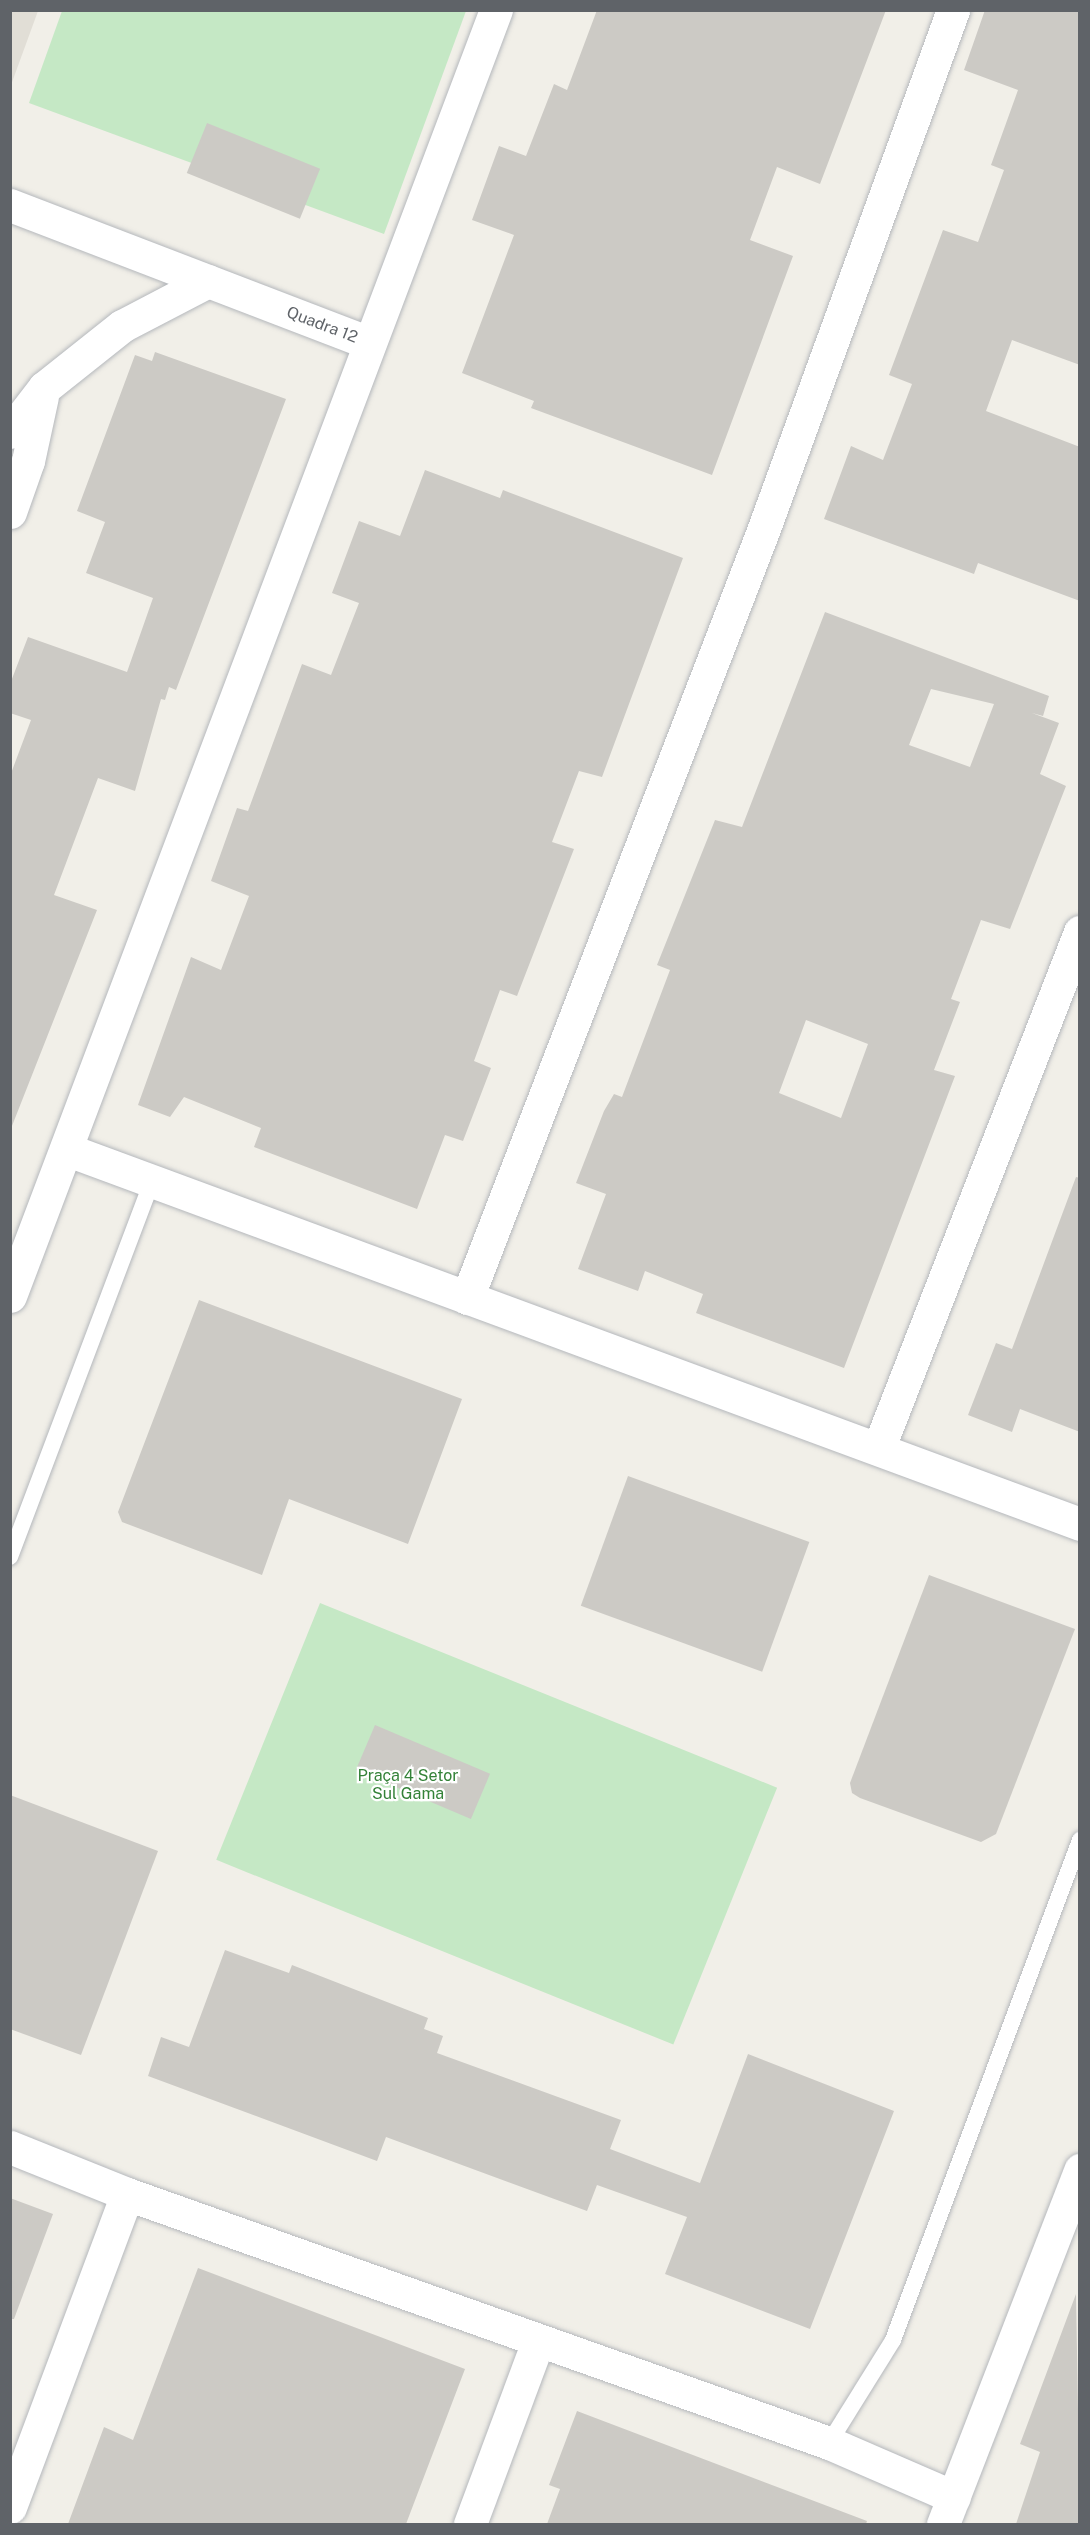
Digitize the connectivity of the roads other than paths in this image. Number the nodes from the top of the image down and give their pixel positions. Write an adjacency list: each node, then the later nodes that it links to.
1 (496, 10): 5 (street, Quadra 12)
2 (953, 10): 13 (street)
3 (10, 205): 4 (street, Quadra 12)
4 (208, 281): 5 (street, Quadra 12); 6 (street)
5 (369, 343): 10 (street)
6 (44, 388): 7 (street); 8 (street)
7 (10, 432)
8 (10, 512)
9 (1080, 932): 14 (street)
10 (68, 1150): 11 (street); 12 (street)
11 (150, 1183): 13 (street); 16 (lane)
12 (10, 1296)
13 (467, 1298): 14 (street)
14 (879, 1447): 15 (street)
15 (1080, 1524)
16 (10, 1557)
17 (1080, 1840): 22 (lane)
18 (10, 2147): 20 (street)
19 (1080, 2170): 24 (street)
20 (127, 2194): 21 (street); 23 (street)
21 (538, 2341): 22 (street); 25 (street)
22 (829, 2443): 24 (street)
23 (10, 2507)
24 (949, 2511)
25 (470, 2524)

